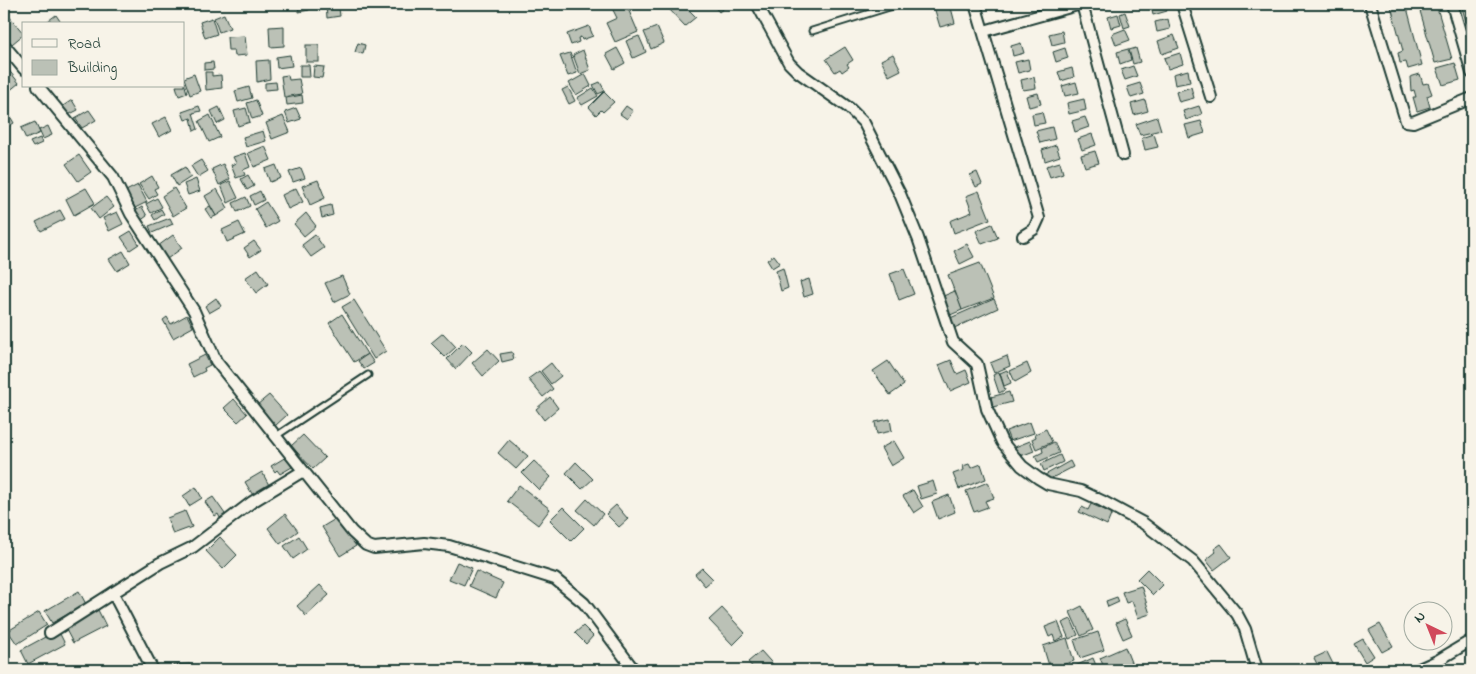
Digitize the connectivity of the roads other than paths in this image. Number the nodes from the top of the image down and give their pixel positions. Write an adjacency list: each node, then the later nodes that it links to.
1 (757, 4): 26 (street)
2 (899, 4): 8 (lane)
3 (975, 4): 9 (street)
4 (1081, 4): 9 (street); 16 (street)
5 (1182, 4): 14 (street)
6 (1370, 4): 15 (street)
7 (1452, 4): 12 (street)
8 (812, 31)
9 (984, 31): 17 (street)
10 (4, 45): 11 (street)
11 (22, 67)
12 (1472, 74)
13 (40, 88): 19 (street)
14 (1211, 97)
15 (1472, 98)
16 (1123, 155)
17 (1023, 236)
18 (368, 375): 19 (lane)
19 (276, 437): 20 (street)
20 (303, 471): 21 (street); 25 (street)
21 (113, 593): 22 (street); 24 (street)
22 (50, 633)
23 (1472, 640): 27 (street)
24 (153, 670)
25 (634, 670)
26 (1257, 670)
27 (1417, 670)

